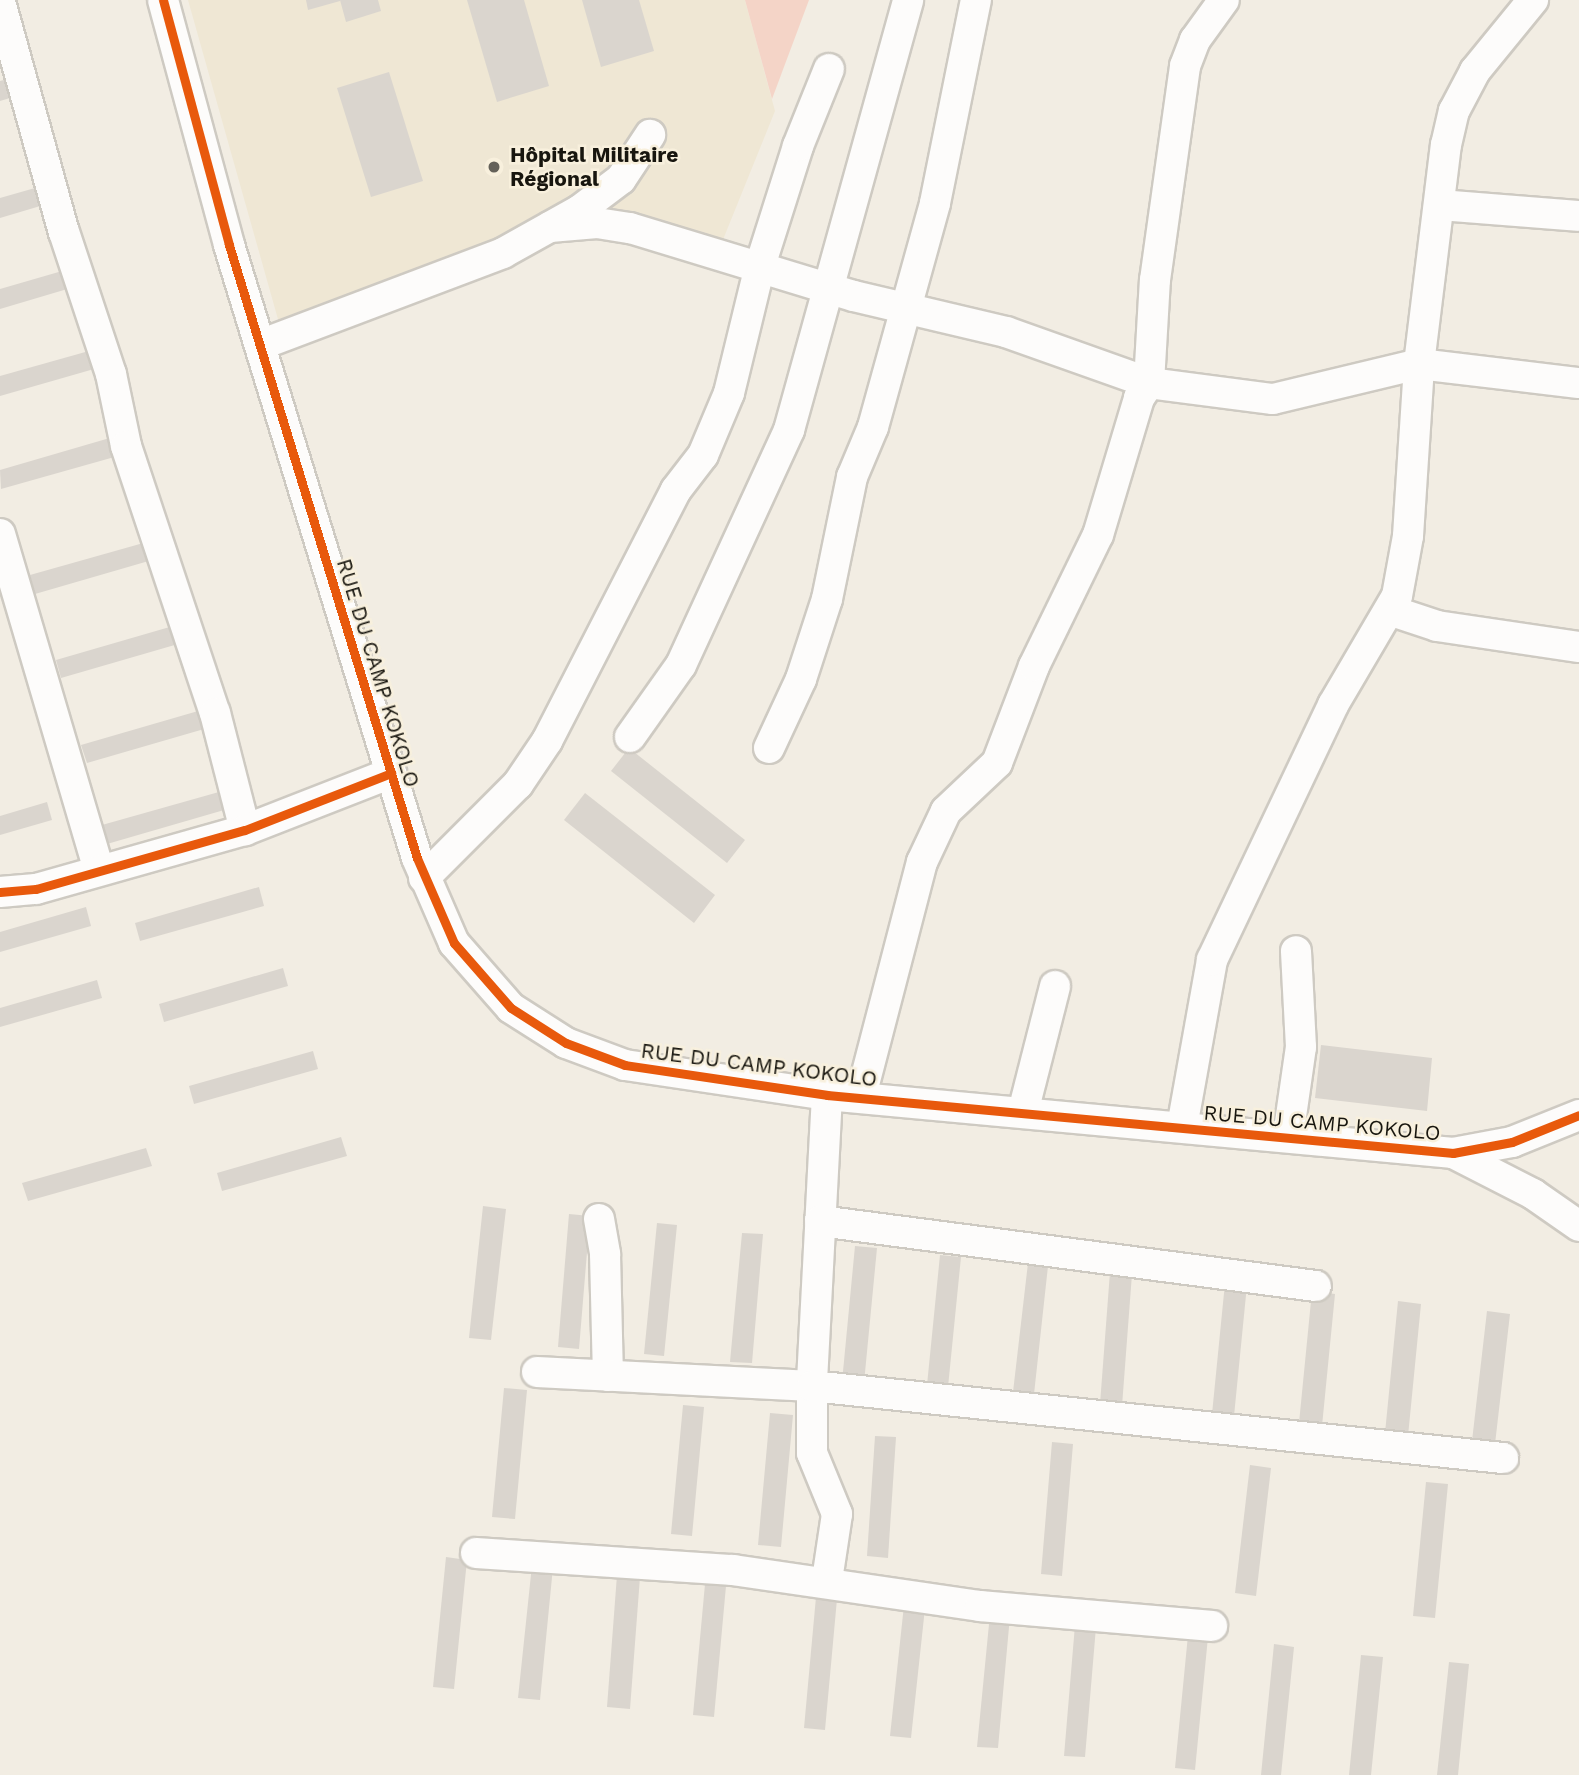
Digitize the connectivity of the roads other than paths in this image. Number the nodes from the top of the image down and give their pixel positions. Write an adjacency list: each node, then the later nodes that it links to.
1 (163, 0): 15 (street, RUE DU CAMP KOKOLO)
2 (908, 0): 13 (street)
3 (976, 0): 14 (street)
4 (1224, 0): 17 (street)
5 (1534, 0): 9 (street)
6 (0, 2): 25 (street)
7 (829, 69): 12 (street)
8 (650, 135): 11 (street)
9 (1438, 205): 10 (street); 16 (street)
10 (1579, 216)
11 (550, 227): 12 (street); 15 (street)
12 (760, 266): 13 (street); 27 (street)
13 (828, 285): 14 (street); 22 (street)
14 (904, 305): 17 (street); 23 (street)
15 (260, 345): 24 (street, RUE DU CAMP KOKOLO)
16 (1419, 364): 17 (street); 18 (street); 20 (street)
17 (1149, 383): 32 (street)
18 (1579, 383)
19 (0, 534): 26 (street)
20 (1392, 611): 21 (street); 35 (street)
21 (1579, 647)
22 (630, 737)
23 (768, 748)
24 (391, 773): 25 (street); 27 (street, RUE DU CAMP KOKOLO)
25 (245, 830): 26 (street)
26 (99, 868): 28 (street)
27 (424, 878): 31 (street, RUE DU CAMP KOKOLO)
28 (0, 892)
29 (1296, 951): 36 (street)
30 (1055, 986): 33 (street)
31 (827, 1095): 32 (street, RUE DU CAMP KOKOLO); 39 (street)
32 (860, 1096): 33 (street, RUE DU CAMP KOKOLO)
33 (1023, 1112): 35 (street, RUE DU CAMP KOKOLO)
34 (1579, 1115): 37 (street, RUE DU CAMP KOKOLO)
35 (1182, 1127): 36 (street, RUE DU CAMP KOKOLO)
36 (1288, 1137): 37 (street, RUE DU CAMP KOKOLO)
37 (1453, 1153): 40 (street, RUE DU CAMP KOKOLO)
38 (599, 1219): 43 (street)
39 (820, 1221): 41 (street); 44 (street)
40 (1579, 1226)
41 (1316, 1286)
42 (537, 1372): 43 (street)
43 (608, 1376): 44 (street)
44 (812, 1386): 45 (street); 47 (street)
45 (1503, 1458)
46 (476, 1553): 47 (street)
47 (827, 1580): 48 (street)
48 (1212, 1626)

